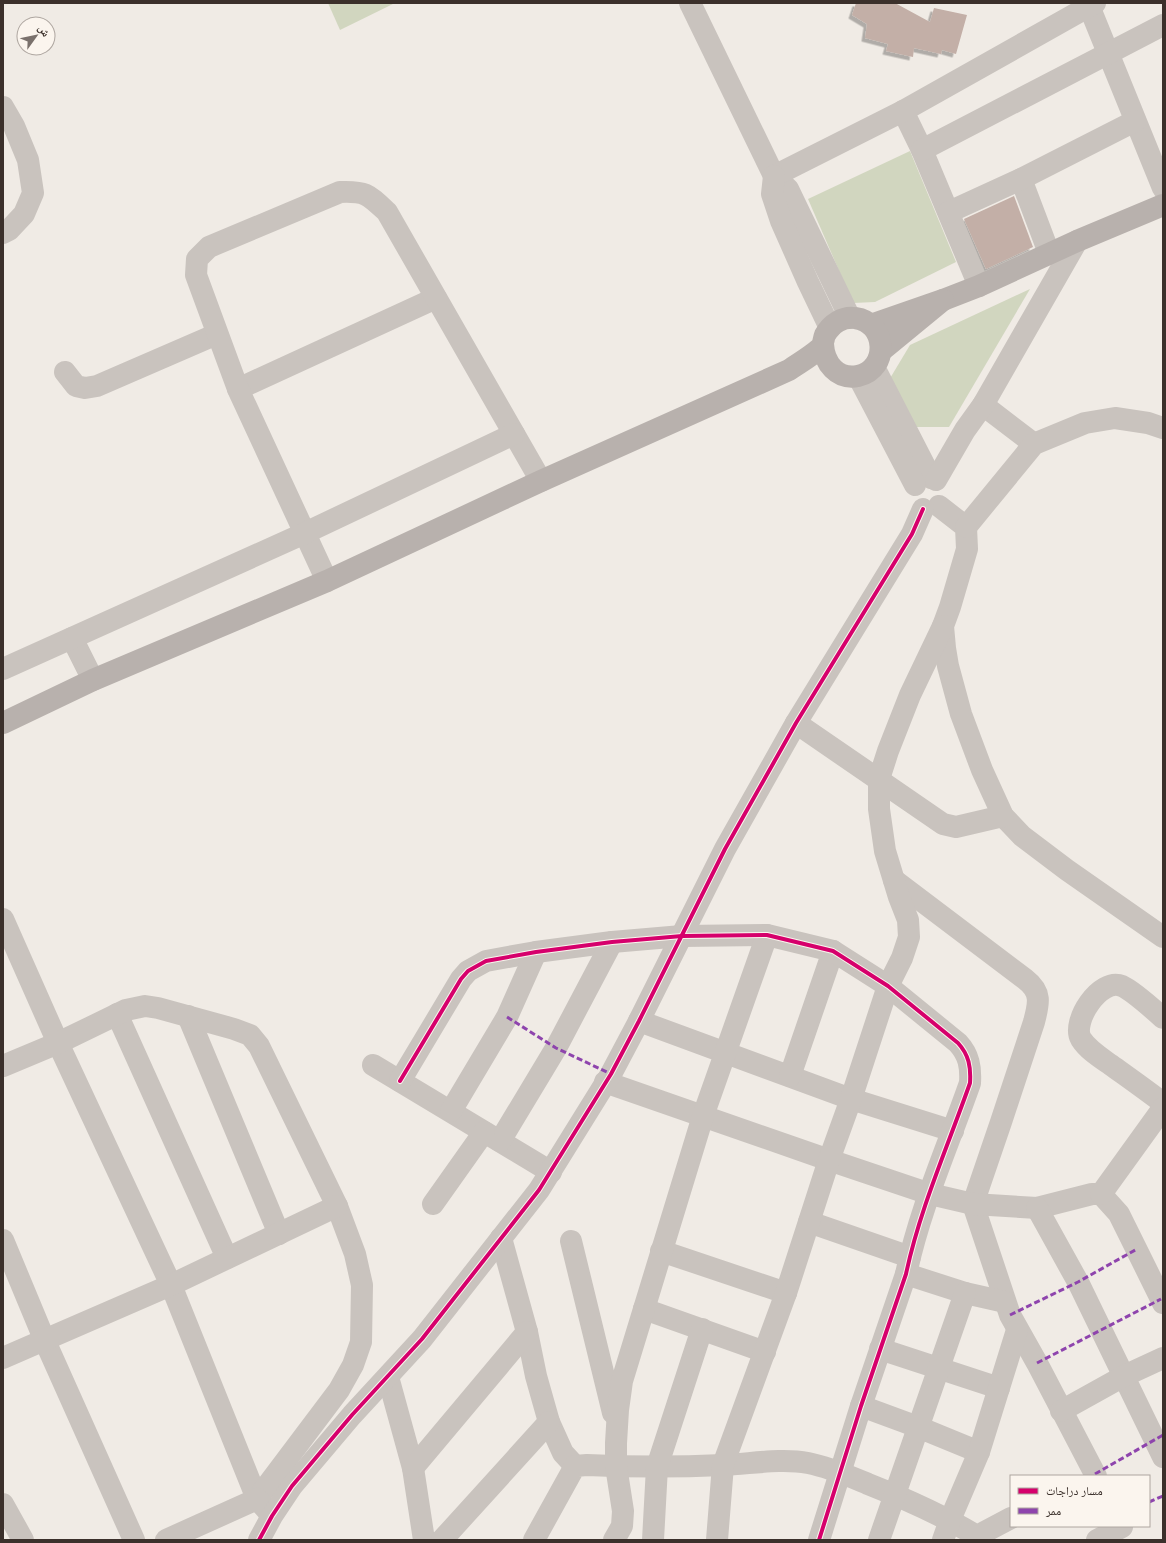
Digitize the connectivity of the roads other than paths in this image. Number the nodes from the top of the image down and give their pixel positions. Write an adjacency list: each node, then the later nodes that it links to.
1 (690, 3): 9 (street)
2 (1092, 5): 4 (street); 6 (street)
3 (1160, 33): 4 (street)
4 (1108, 54): 7 (street); 8 (street)
5 (3, 106): 14 (street)
6 (903, 111): 8 (street); 9 (street)
7 (1136, 121): 10 (street); 11 (street)
8 (922, 150): 13 (street)
9 (774, 176): 20 (street); 23 (street)
10 (1021, 179): 13 (street); 16 (street)
11 (1163, 188)
12 (1163, 205): 15 (main road)
13 (949, 212): 17 (street)
14 (3, 233)
15 (1077, 241): 16 (main road); 29 (street)
16 (1049, 253): 17 (main road)
17 (979, 286): 19 (main road)
18 (436, 298): 22 (street); 28 (street); 31 (street)
19 (943, 300): 21 (main road); 24 (main road)
20 (850, 318): 21 (main road); 23 (main road)
21 (871, 325): 24 (main road)
22 (217, 334): 27 (street); 28 (street)
23 (826, 336): 25 (main road); 26 (main road)
24 (871, 365): 25 (main road); 34 (street)
25 (833, 369): 26 (main road)
26 (789, 370): 33 (main road)
27 (65, 372)
28 (238, 389): 37 (street)
29 (983, 405): 32 (street); 34 (street)
30 (1163, 428): 32 (street)
31 (514, 434): 33 (street); 37 (street)
32 (1034, 444): 36 (street)
33 (541, 481): 38 (main road)
34 (927, 481): 35 (street); 35 (street)
35 (931, 508): 36 (street); 44 (street)
36 (966, 527): 39 (street)
37 (305, 533): 38 (street); 40 (street)
38 (327, 581): 42 (main road)
39 (943, 626): 45 (street); 46 (street)
40 (72, 638): 41 (street); 42 (street)
41 (3, 669)
42 (93, 680): 43 (main road)
43 (3, 723)
44 (796, 723): 45 (street); 50 (street)
45 (879, 778): 46 (street); 47 (street)
46 (1003, 816): 51 (street)
47 (894, 880): 55 (street); 79 (street)
48 (3, 919): 60 (street)
49 (767, 935): 50 (street); 53 (street); 61 (street)
50 (682, 936): 52 (street); 59 (street)
51 (1163, 937)
52 (612, 942): 54 (street); 73 (street)
53 (833, 951): 55 (street); 64 (street)
54 (536, 952): 65 (street); 70 (street)
55 (888, 986): 67 (street); 72 (street)
56 (117, 1014): 57 (street); 60 (street); 88 (street)
57 (188, 1016): 80 (street); 83 (street)
58 (1163, 1018): 68 (street)
59 (639, 1021): 61 (street); 66 (street)
60 (58, 1042): 63 (street); 90 (street)
61 (725, 1053): 64 (street); 71 (street)
62 (373, 1065): 65 (street)
63 (3, 1066)
64 (790, 1076): 67 (street)
65 (400, 1081): 70 (street)
66 (605, 1082): 71 (street); 75 (street)
67 (851, 1099): 72 (street); 74 (street)
68 (1163, 1103)
69 (1163, 1108): 77 (street)
70 (452, 1111): 73 (street)
71 (704, 1116): 74 (street); 87 (street)
72 (953, 1131): 76 (street)
73 (492, 1136): 75 (street); 78 (street)
74 (828, 1160): 76 (street); 82 (street)
75 (551, 1172): 84 (street)
76 (930, 1194): 79 (street); 89 (street)
77 (1102, 1194): 81 (street); 94 (street)
78 (433, 1204)
79 (973, 1204): 81 (street); 93 (street)
80 (337, 1206): 83 (street); 123 (street)
81 (1037, 1208): 105 (street)
82 (809, 1222): 89 (street); 92 (street)
83 (279, 1234): 88 (street)
84 (501, 1238): 98 (street); 106 (street)
85 (3, 1240): 99 (street)
86 (571, 1241): 112 (street)
87 (661, 1251): 92 (street); 95 (street)
88 (227, 1258): 90 (street)
89 (908, 1266): 91 (street); 100 (street)
90 (171, 1285): 99 (street); 123 (street)
91 (965, 1292): 93 (street); 104 (street)
92 (786, 1293): 101 (street)
93 (1005, 1302): 97 (street)
94 (1163, 1303)
95 (644, 1309): 96 (street); 112 (street)
96 (702, 1329): 101 (street); 118 (street)
97 (1017, 1330): 107 (street); 109 (street)
98 (527, 1332): 110 (street); 119 (street)
99 (45, 1341): 102 (street); 131 (street)
100 (880, 1349): 104 (street); 108 (street)
101 (765, 1352): 115 (street)
102 (3, 1358)
103 (1163, 1358): 105 (street)
104 (939, 1368): 107 (street); 111 (street)
105 (1124, 1376): 109 (street); 114 (street)
106 (388, 1377): 119 (street); 125 (street)
107 (999, 1388): 113 (street)
108 (861, 1406): 111 (street); 120 (street)
109 (1061, 1411): 121 (street)
110 (549, 1422): 116 (street); 135 (street)
111 (918, 1427): 113 (street); 122 (street)
112 (617, 1428): 117 (street)
113 (979, 1452): 127 (street)
114 (1163, 1458)
115 (723, 1465): 118 (street); 120 (street); 139 (street)
116 (575, 1466): 117 (street); 136 (street)
117 (616, 1466): 118 (street); 137 (street)
118 (657, 1467): 138 (street)
119 (413, 1468): 134 (street)
120 (840, 1473): 122 (street); 140 (street)
121 (1094, 1475)
122 (895, 1495): 127 (street); 141 (street)
123 (257, 1499): 125 (street); 132 (street)
124 (3, 1504): 130 (street)
125 (272, 1516): 133 (street)
126 (1010, 1519): 129 (street)
127 (950, 1520): 129 (street); 142 (street)
128 (1124, 1531): 143 (street)
129 (978, 1538)
130 (23, 1540)
131 (134, 1540)
132 (166, 1540)
133 (259, 1540)
134 (424, 1540)
135 (442, 1540)
136 (534, 1540)
137 (614, 1540)
138 (653, 1540)
139 (717, 1540)
140 (819, 1540)
141 (879, 1540)
142 (943, 1540)
143 (1097, 1540)

